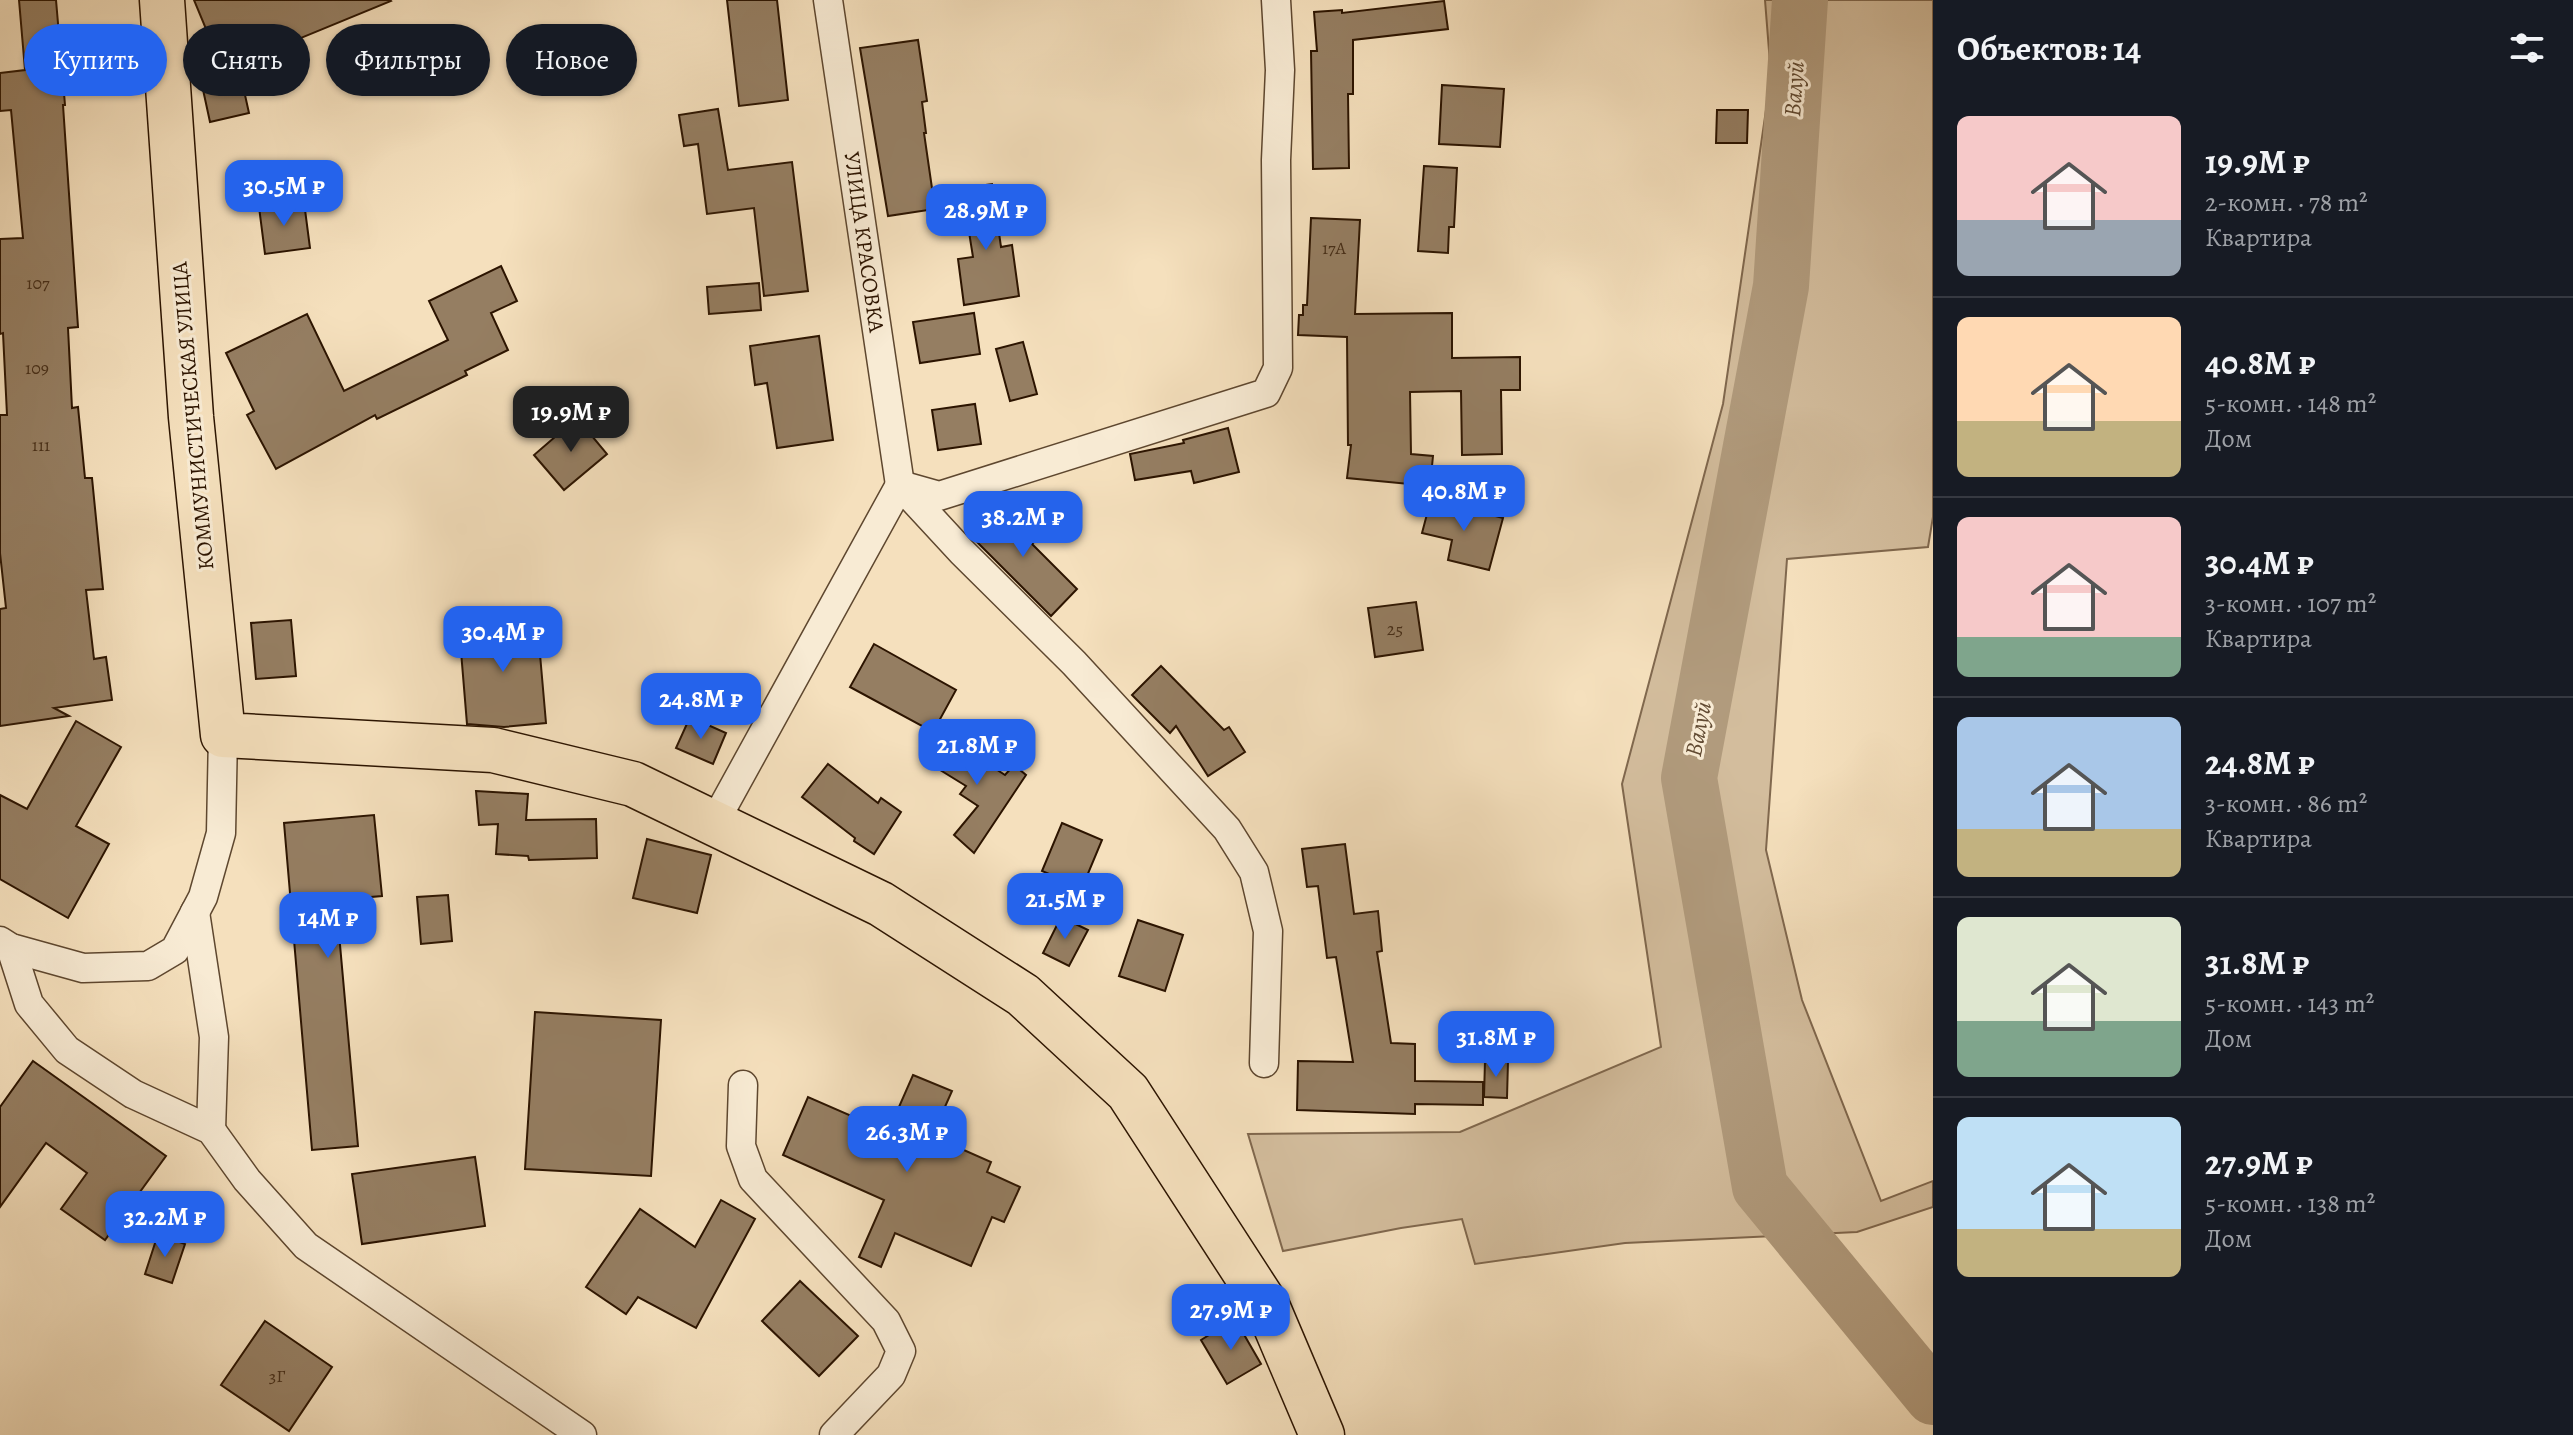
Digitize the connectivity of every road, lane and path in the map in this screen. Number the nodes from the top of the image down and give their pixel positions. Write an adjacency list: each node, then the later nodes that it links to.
1 (162, 0): 5 (main road, КОММУНИСТИЧЕСКАЯ УЛИЦА)
2 (828, 0): 4 (street, УЛИЦА КРАСОВКА)
3 (1276, 0): 4 (street)
4 (900, 485): 6 (street); 9 (street)
5 (223, 735): 6 (main road); 7 (street)
6 (714, 823): 14 (main road)
7 (195, 912): 8 (street); 11 (street)
8 (5, 945): 11 (street)
9 (1264, 1063)
10 (743, 1085): 13 (street)
11 (211, 1130): 12 (street)
12 (582, 1435)
13 (834, 1435)
14 (1322, 1435)

